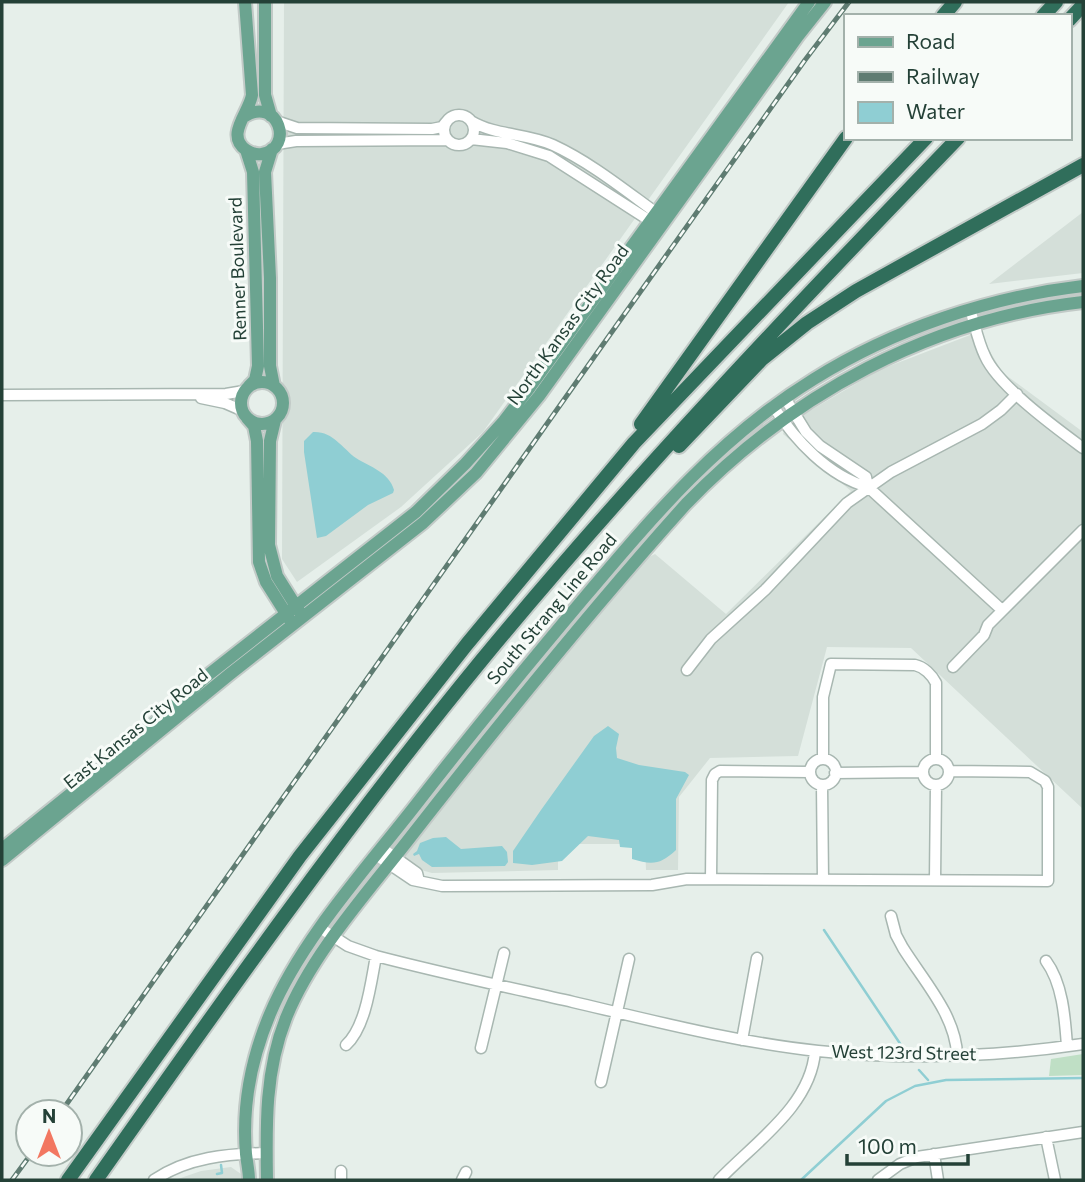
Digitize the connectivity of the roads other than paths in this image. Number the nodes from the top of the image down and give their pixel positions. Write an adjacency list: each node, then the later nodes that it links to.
1 (246, 2): 7 (main road)
2 (265, 2): 8 (main road)
3 (809, 2): 19 (main road, North Kansas City Road)
4 (825, 2): 19 (main road, North Kansas City Road)
5 (1083, 5): 6 (highway)
6 (1071, 18)
7 (245, 116): 8 (main road); 17 (main road)
8 (274, 118): 10 (street); 16 (main road)
9 (471, 121): 10 (street); 11 (street); 19 (street)
10 (446, 122): 12 (street)
11 (471, 139): 12 (street); 19 (street)
12 (448, 140): 16 (street)
13 (845, 140): 35 (highway)
14 (924, 140): 35 (highway)
15 (956, 140): 37 (highway)
16 (274, 147): 17 (main road); 24 (main road, Renner Boulevard)
17 (246, 150): 25 (main road, Renner Boulevard)
18 (1083, 165): 37 (highway)
19 (659, 220): 41 (main road, North Kansas City Road)
20 (1083, 286): 22 (main road, South Strang Line Road)
21 (1083, 302): 23 (main road, South Strang Line Road)
22 (970, 309): 23 (street); 29 (main road, South Strang Line Road)
23 (975, 324): 27 (street); 31 (main road, South Strang Line Road)
24 (274, 386): 25 (main road); 34 (main road)
25 (246, 388): 26 (street); 32 (main road)
26 (180, 394): 28 (street); 32 (street)
27 (1017, 394): 36 (street); 38 (street)
28 (2, 395)
29 (785, 398): 30 (main road, South Strang Line Road); 31 (street)
30 (773, 406): 33 (street); 53 (main road, South Strang Line Road)
31 (793, 411): 33 (main road, South Strang Line Road); 38 (street)
32 (244, 414): 34 (main road); 41 (main road)
33 (782, 419): 38 (street); 55 (main road, South Strang Line Road)
34 (275, 420): 41 (main road)
35 (634, 443): 82 (highway)
36 (1083, 448)
37 (637, 479): 83 (highway)
38 (868, 487): 40 (street); 43 (street)
39 (1083, 530): 40 (street)
40 (1002, 610): 42 (street)
41 (295, 617): 52 (main road, East Kansas City Road); 54 (main road, East Kansas City Road)
42 (953, 667)
43 (687, 670)
44 (823, 759): 45 (street); 47 (street); 49 (street)
45 (936, 759): 46 (street); 48 (street)
46 (949, 771): 51 (street); 58 (street)
47 (810, 772): 50 (street); 56 (street)
48 (923, 772): 49 (street); 51 (street)
49 (835, 773): 50 (street)
50 (822, 785): 57 (street)
51 (936, 785): 58 (street)
52 (2, 849)
53 (379, 852): 55 (street); 60 (main road, South Strang Line Road)
54 (2, 860)
55 (392, 861): 56 (street); 61 (main road, South Strang Line Road)
56 (711, 879): 57 (street)
57 (822, 880): 58 (street)
58 (935, 880)
59 (891, 915): 75 (street)
60 (320, 928): 61 (street, West 123rd Street); 80 (main road, South Strang Line Road)
61 (333, 938): 63 (street, West 123rd Street); 79 (main road, South Strang Line Road)
62 (504, 953): 67 (street)
63 (376, 956): 67 (street, West 123rd Street); 71 (street)
64 (629, 958): 68 (street)
65 (757, 958): 69 (street)
66 (1046, 961): 72 (street)
67 (495, 984): 68 (street, West 123rd Street); 73 (street)
68 (617, 1012): 69 (street, West 123rd Street); 76 (street)
69 (742, 1040): 74 (street, West 123rd Street)
70 (1083, 1044): 72 (street, West 123rd Street)
71 (346, 1045)
72 (1067, 1046): 75 (street, West 123rd Street)
73 (481, 1048)
74 (815, 1051): 75 (street, West 123rd Street); 87 (street)
75 (957, 1055)
76 (601, 1082)
77 (1083, 1132): 78 (street)
78 (1046, 1137): 81 (street); 90 (street)
79 (266, 1153): 80 (street); 86 (main road, South Strang Line Road)
80 (246, 1154): 84 (street); 85 (main road, South Strang Line Road)
81 (934, 1154): 88 (street); 89 (street)
82 (68, 1180)
83 (96, 1180)
84 (154, 1180)
85 (249, 1180)
86 (267, 1180)
87 (719, 1180)
88 (878, 1180)
89 (938, 1180)
90 (1055, 1180)

